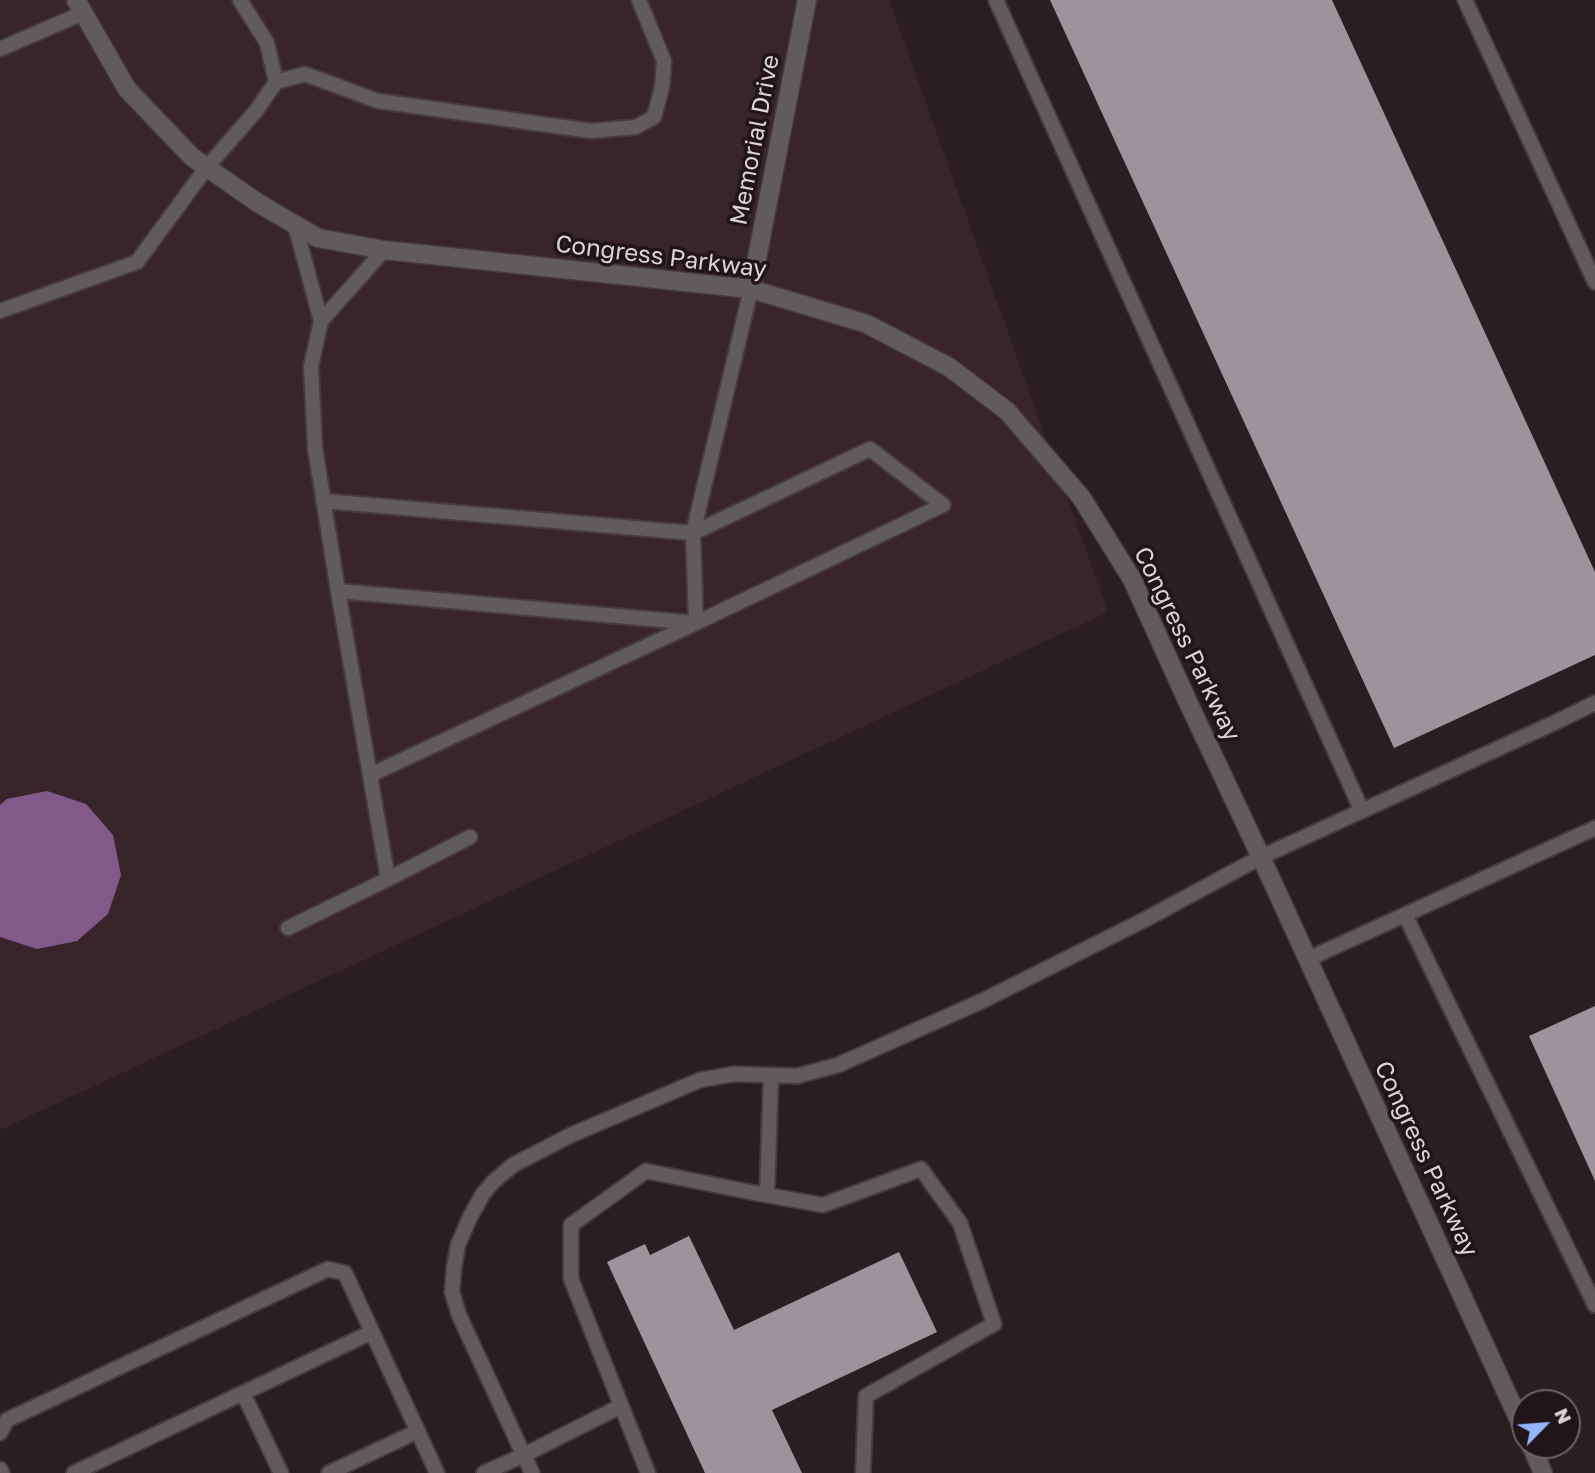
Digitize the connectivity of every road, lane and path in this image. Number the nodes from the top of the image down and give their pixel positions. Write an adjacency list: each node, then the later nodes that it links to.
1 (240, 0): 8 (lane)
2 (639, 0): 8 (lane)
3 (807, 0): 13 (street, Memorial Drive)
4 (996, 0): 22 (lane)
5 (1465, 0): 12 (lane)
6 (80, 7): 7 (lane); 9 (street, Congress Parkway)
7 (0, 49)
8 (276, 82): 9 (lane)
9 (207, 167): 10 (street, Congress Parkway); 14 (lane)
10 (295, 225): 11 (street, Congress Parkway); 15 (lane)
11 (384, 250): 13 (street, Congress Parkway); 15 (lane)
12 (1595, 282)
13 (751, 289): 17 (lane); 25 (street, Congress Parkway)
14 (0, 311)
15 (321, 321): 16 (lane)
16 (323, 501): 17 (lane); 18 (lane)
17 (693, 533): 19 (lane); 19 (lane)
18 (338, 591): 19 (lane); 21 (lane)
19 (696, 623): 21 (lane)
20 (1595, 703): 22 (lane)
21 (370, 775): 26 (lane)
22 (1362, 811): 25 (lane)
23 (1595, 828): 27 (lane)
24 (470, 837): 26 (lane)
25 (1261, 857): 29 (street, Congress Parkway); 30 (lane)
26 (388, 879): 28 (lane)
27 (1405, 915): 29 (lane); 32 (lane)
28 (288, 928)
29 (1308, 959): 35 (street, Congress Parkway)
30 (771, 1075): 31 (lane); 39 (lane)
31 (767, 1195): 36 (lane); 47 (lane)
32 (1595, 1305)
33 (372, 1332): 34 (lane); 37 (lane); 38 (lane)
34 (243, 1393): 40 (lane); 41 (lane)
35 (1511, 1402)
36 (621, 1406): 39 (lane); 46 (lane)
37 (418, 1431): 42 (lane); 43 (lane)
38 (0, 1433)
39 (524, 1455): 44 (lane); 45 (lane)
40 (74, 1473)
41 (281, 1473)
42 (329, 1473)
43 (437, 1473)
44 (484, 1473)
45 (533, 1473)
46 (648, 1473)
47 (863, 1473)

